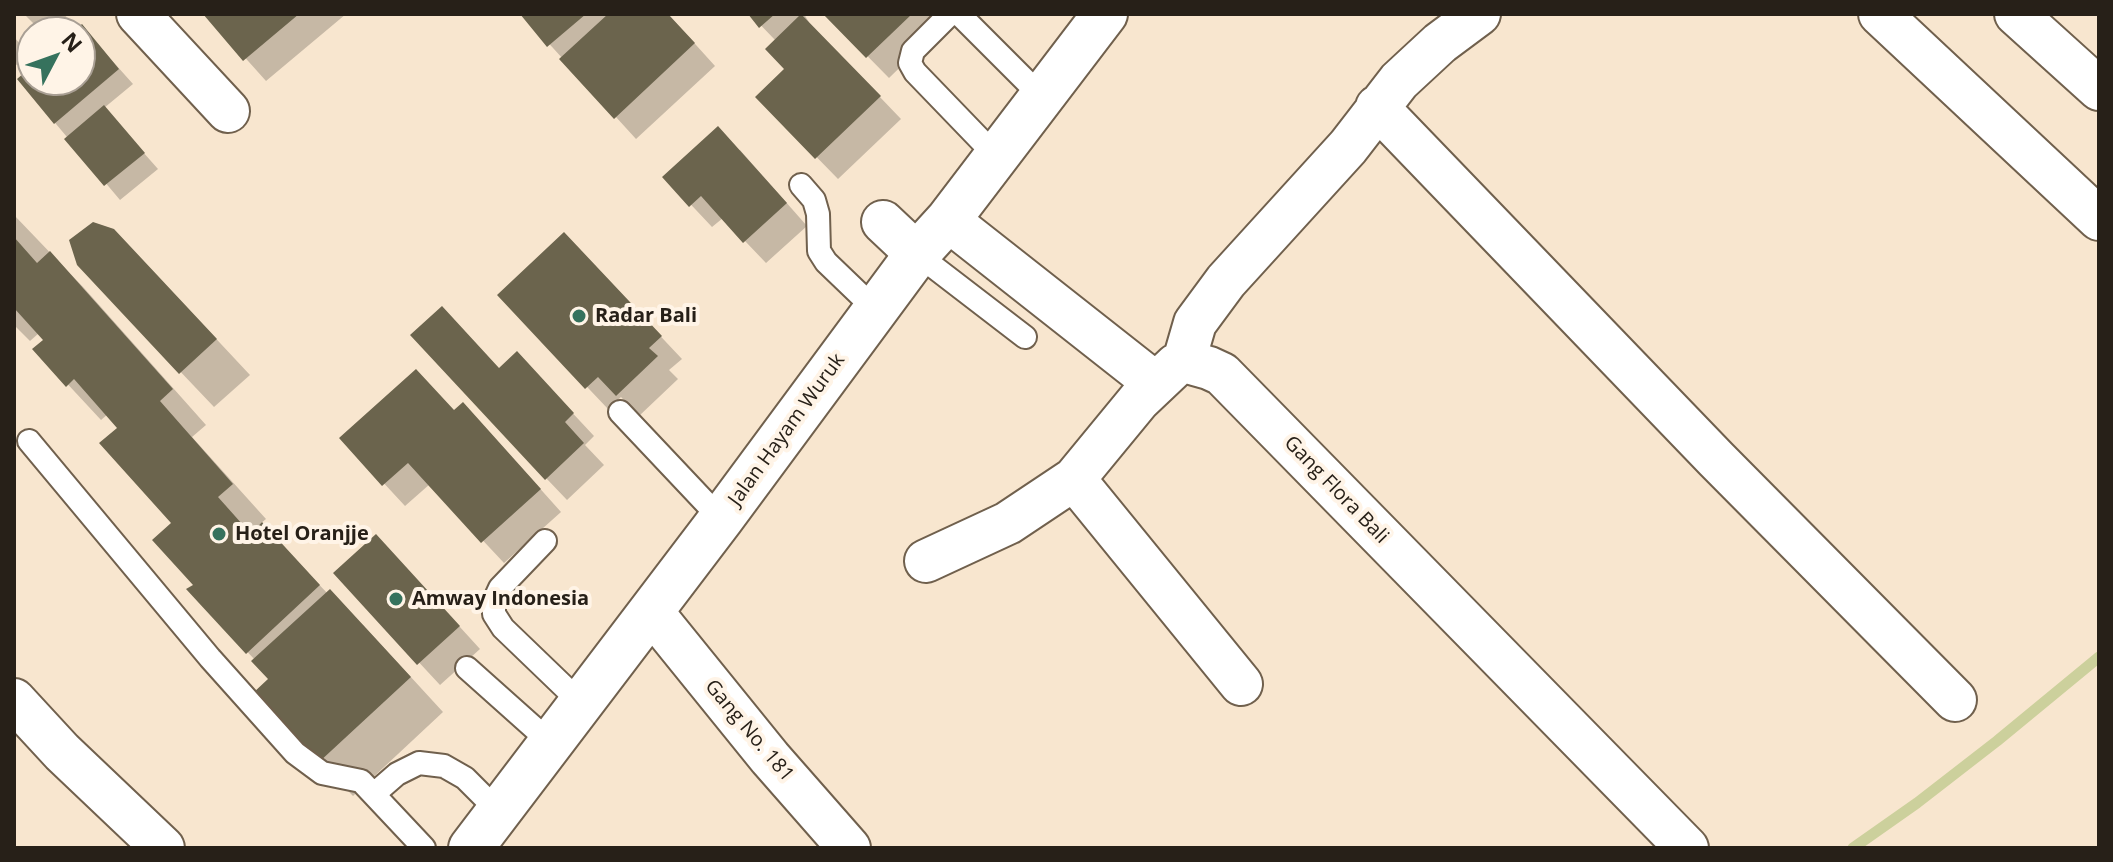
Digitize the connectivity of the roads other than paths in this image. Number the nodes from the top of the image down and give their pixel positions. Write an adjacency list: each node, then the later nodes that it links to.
1 (138, 14): 11 (street)
2 (950, 14): 12 (lane)
3 (957, 14): 9 (lane)
4 (1105, 14): 9 (main road, Jalan Hayam Wuruk)
5 (1479, 14): 10 (street)
6 (1880, 14): 14 (street)
7 (2016, 14): 8 (street)
8 (2099, 89)
9 (1041, 96): 12 (main road, Jalan Hayam Wuruk)
10 (1377, 107): 20 (street); 31 (street)
11 (228, 111)
12 (996, 156): 15 (main road, Jalan Hayam Wuruk)
13 (801, 185): 18 (lane)
14 (2099, 219)
15 (948, 220): 17 (main road, Jalan Hayam Wuruk); 20 (street, Gang Flora Bali)
16 (883, 222): 17 (street)
17 (917, 254): 18 (main road, Jalan Hayam Wuruk); 19 (lane)
18 (876, 310): 24 (main road, Jalan Hayam Wuruk)
19 (1025, 337)
20 (1170, 372): 23 (street); 40 (street, Gang Flora Bali)
21 (620, 412): 24 (lane)
22 (29, 441): 34 (lane)
23 (1074, 479): 26 (street); 29 (street)
24 (721, 519): 27 (main road, Jalan Hayam Wuruk)
25 (545, 541): 32 (lane)
26 (926, 561)
27 (651, 611): 32 (main road, Jalan Hayam Wuruk); 39 (street, Gang No. 181)
28 (467, 668): 33 (lane)
29 (1241, 684)
30 (14, 700): 36 (street)
31 (1955, 700)
32 (582, 704): 33 (main road, Jalan Hayam Wuruk)
33 (551, 743): 35 (main road, Jalan Hayam Wuruk)
34 (374, 794): 35 (lane); 37 (lane)
35 (498, 811): 38 (main road, Jalan Hayam Wuruk)
36 (163, 848)
37 (424, 848)
38 (471, 848)
39 (849, 848)
40 (1687, 848)

